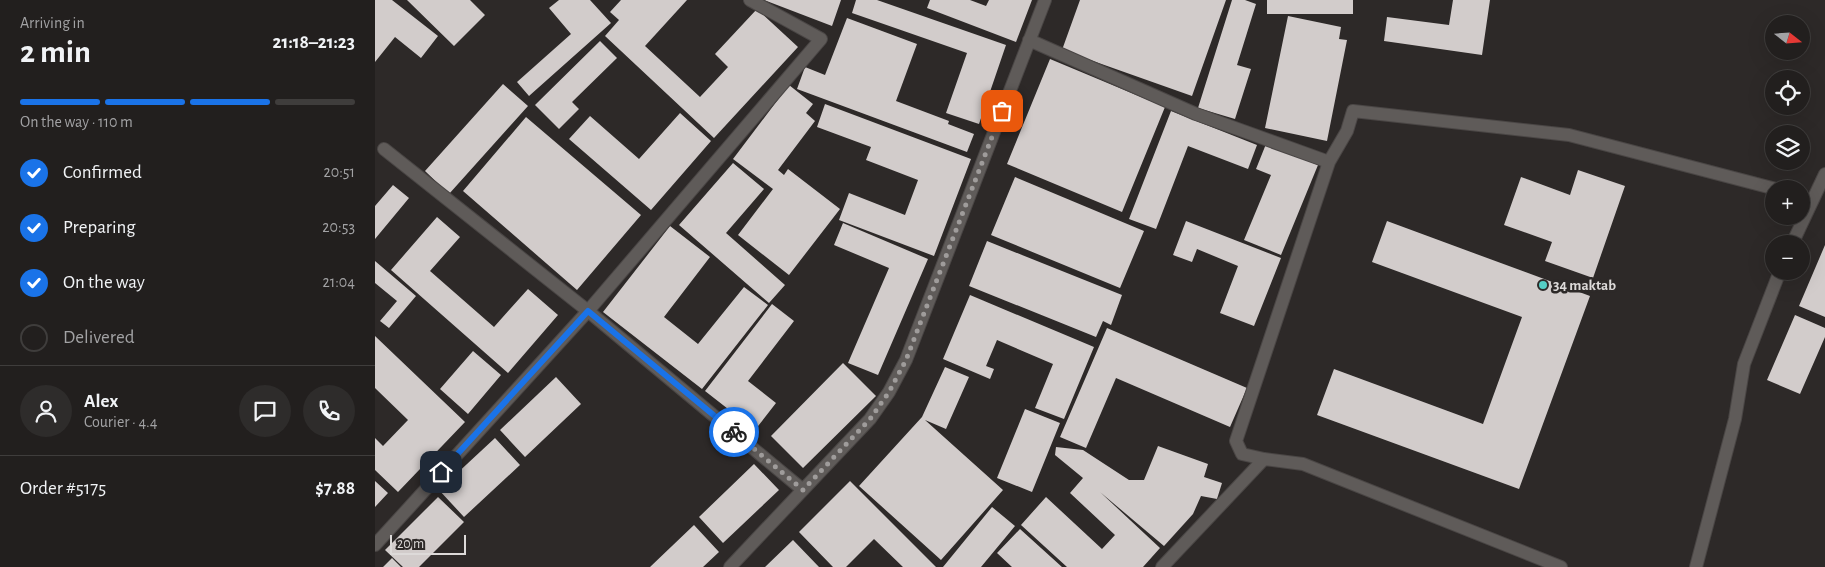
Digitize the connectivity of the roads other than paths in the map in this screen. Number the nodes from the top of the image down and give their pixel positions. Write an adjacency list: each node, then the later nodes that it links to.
1 (750, 0): 10 (street)
2 (1045, 0): 3 (street)
3 (1029, 40): 5 (street); 12 (street)
4 (384, 149): 10 (street)
5 (1329, 162): 7 (street); 11 (street)
6 (1825, 174): 8 (street)
7 (1765, 186)
8 (1810, 193)
9 (1777, 280): 17 (street)
10 (588, 311): 12 (street); 13 (street)
11 (1264, 459): 15 (street); 16 (street)
12 (803, 490): 14 (street)
13 (375, 545)
14 (731, 567)
15 (1161, 567)
16 (1561, 567)
17 (1696, 567)

